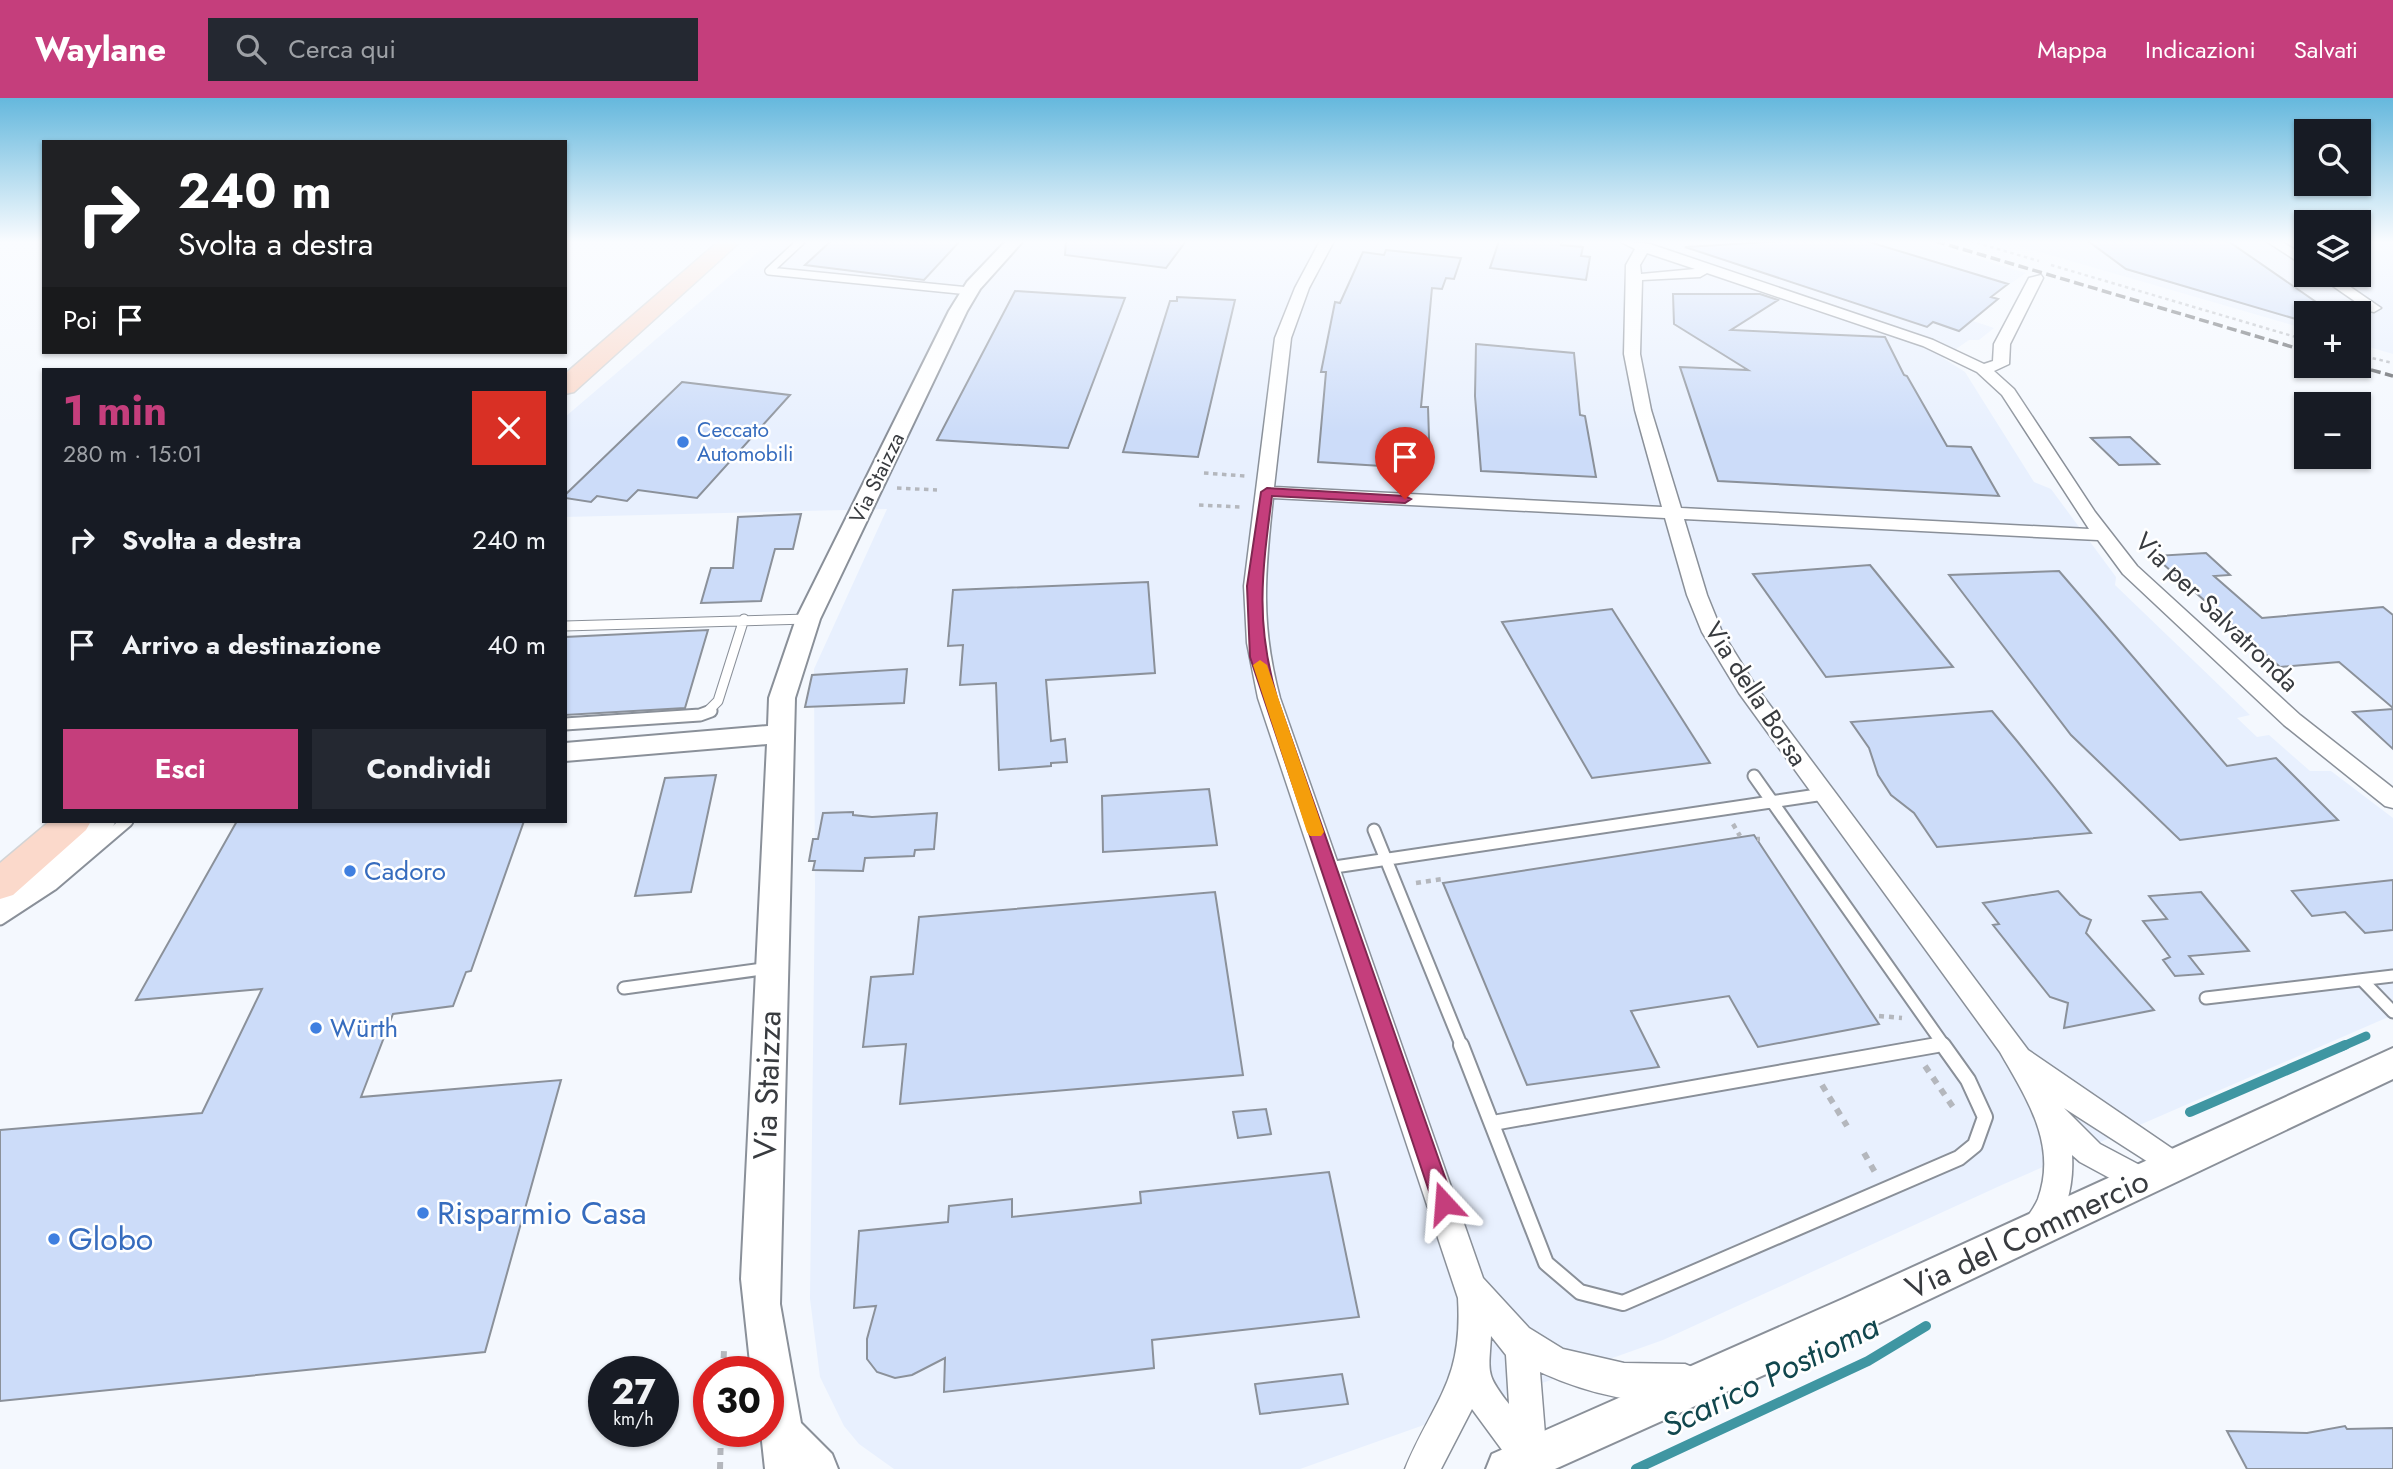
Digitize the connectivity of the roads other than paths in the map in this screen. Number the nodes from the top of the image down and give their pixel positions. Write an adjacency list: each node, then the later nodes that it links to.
1 (658, 305): 12 (main road)
2 (962, 305): 17 (street, Via Staizza)
3 (1296, 305): 13 (street)
4 (1636, 305): 14 (street, Via della Borsa)
5 (1817, 305): 10 (street, Via per Salvatronda)
6 (2023, 305): 9 (street)
7 (2369, 305): 8 (street)
8 (2374, 308)
9 (2005, 341): 10 (street, Via per Salvatronda); 11 (street)
10 (1952, 352): 11 (street, Via per Salvatronda)
11 (1983, 369): 15 (street, Via per Salvatronda)
12 (567, 385)
13 (1267, 492): 14 (street); 31 (street)
14 (1673, 513): 15 (street); 23 (street, Via della Borsa)
15 (2102, 535): 24 (street, Via per Salvatronda)
16 (744, 619): 17 (lane); 18 (lane); 19 (lane)
17 (808, 619): 20 (street, Via Staizza)
18 (567, 626)
19 (567, 724)
20 (780, 734): 21 (street); 35 (street, Via Staizza)
21 (567, 752)
22 (1754, 776): 25 (lane)
23 (1824, 794): 25 (lane); 42 (street, Via della Borsa)
24 (2393, 800)
25 (1773, 803): 30 (lane); 41 (lane)
26 (71, 823): 32 (main road)
27 (100, 823): 33 (street)
28 (125, 823): 34 (lane)
29 (1374, 830): 30 (lane)
30 (1384, 859): 31 (lane); 45 (lane)
31 (1328, 869): 48 (street)
32 (0, 885)
33 (0, 909)
34 (0, 919)
35 (771, 967): 38 (lane); 52 (street, Via Staizza)
36 (2393, 976): 37 (lane)
37 (2362, 980): 39 (lane); 40 (lane)
38 (624, 988)
39 (2206, 998)
40 (2393, 1012)
41 (1941, 1044): 45 (lane); 45 (lane)
42 (2010, 1044): 44 (street, Via della Borsa); 46 (street, Via della Borsa)
43 (2393, 1063): 46 (street, Via del Commercio)
44 (2046, 1108): 46 (street, Via della Borsa); 47 (street, Via della Borsa)
45 (1493, 1123)
46 (2157, 1173): 47 (street, Via del Commercio)
47 (2037, 1227): 51 (street, Via del Commercio)
48 (1470, 1281): 49 (street); 50 (street)
49 (1511, 1332): 51 (street); 53 (street)
50 (1471, 1367): 53 (street); 55 (street)
51 (1706, 1378): 53 (street, Via del Commercio)
52 (784, 1451): 54 (street, Via Staizza)
53 (1518, 1464)
54 (817, 1469)
55 (1422, 1469)

